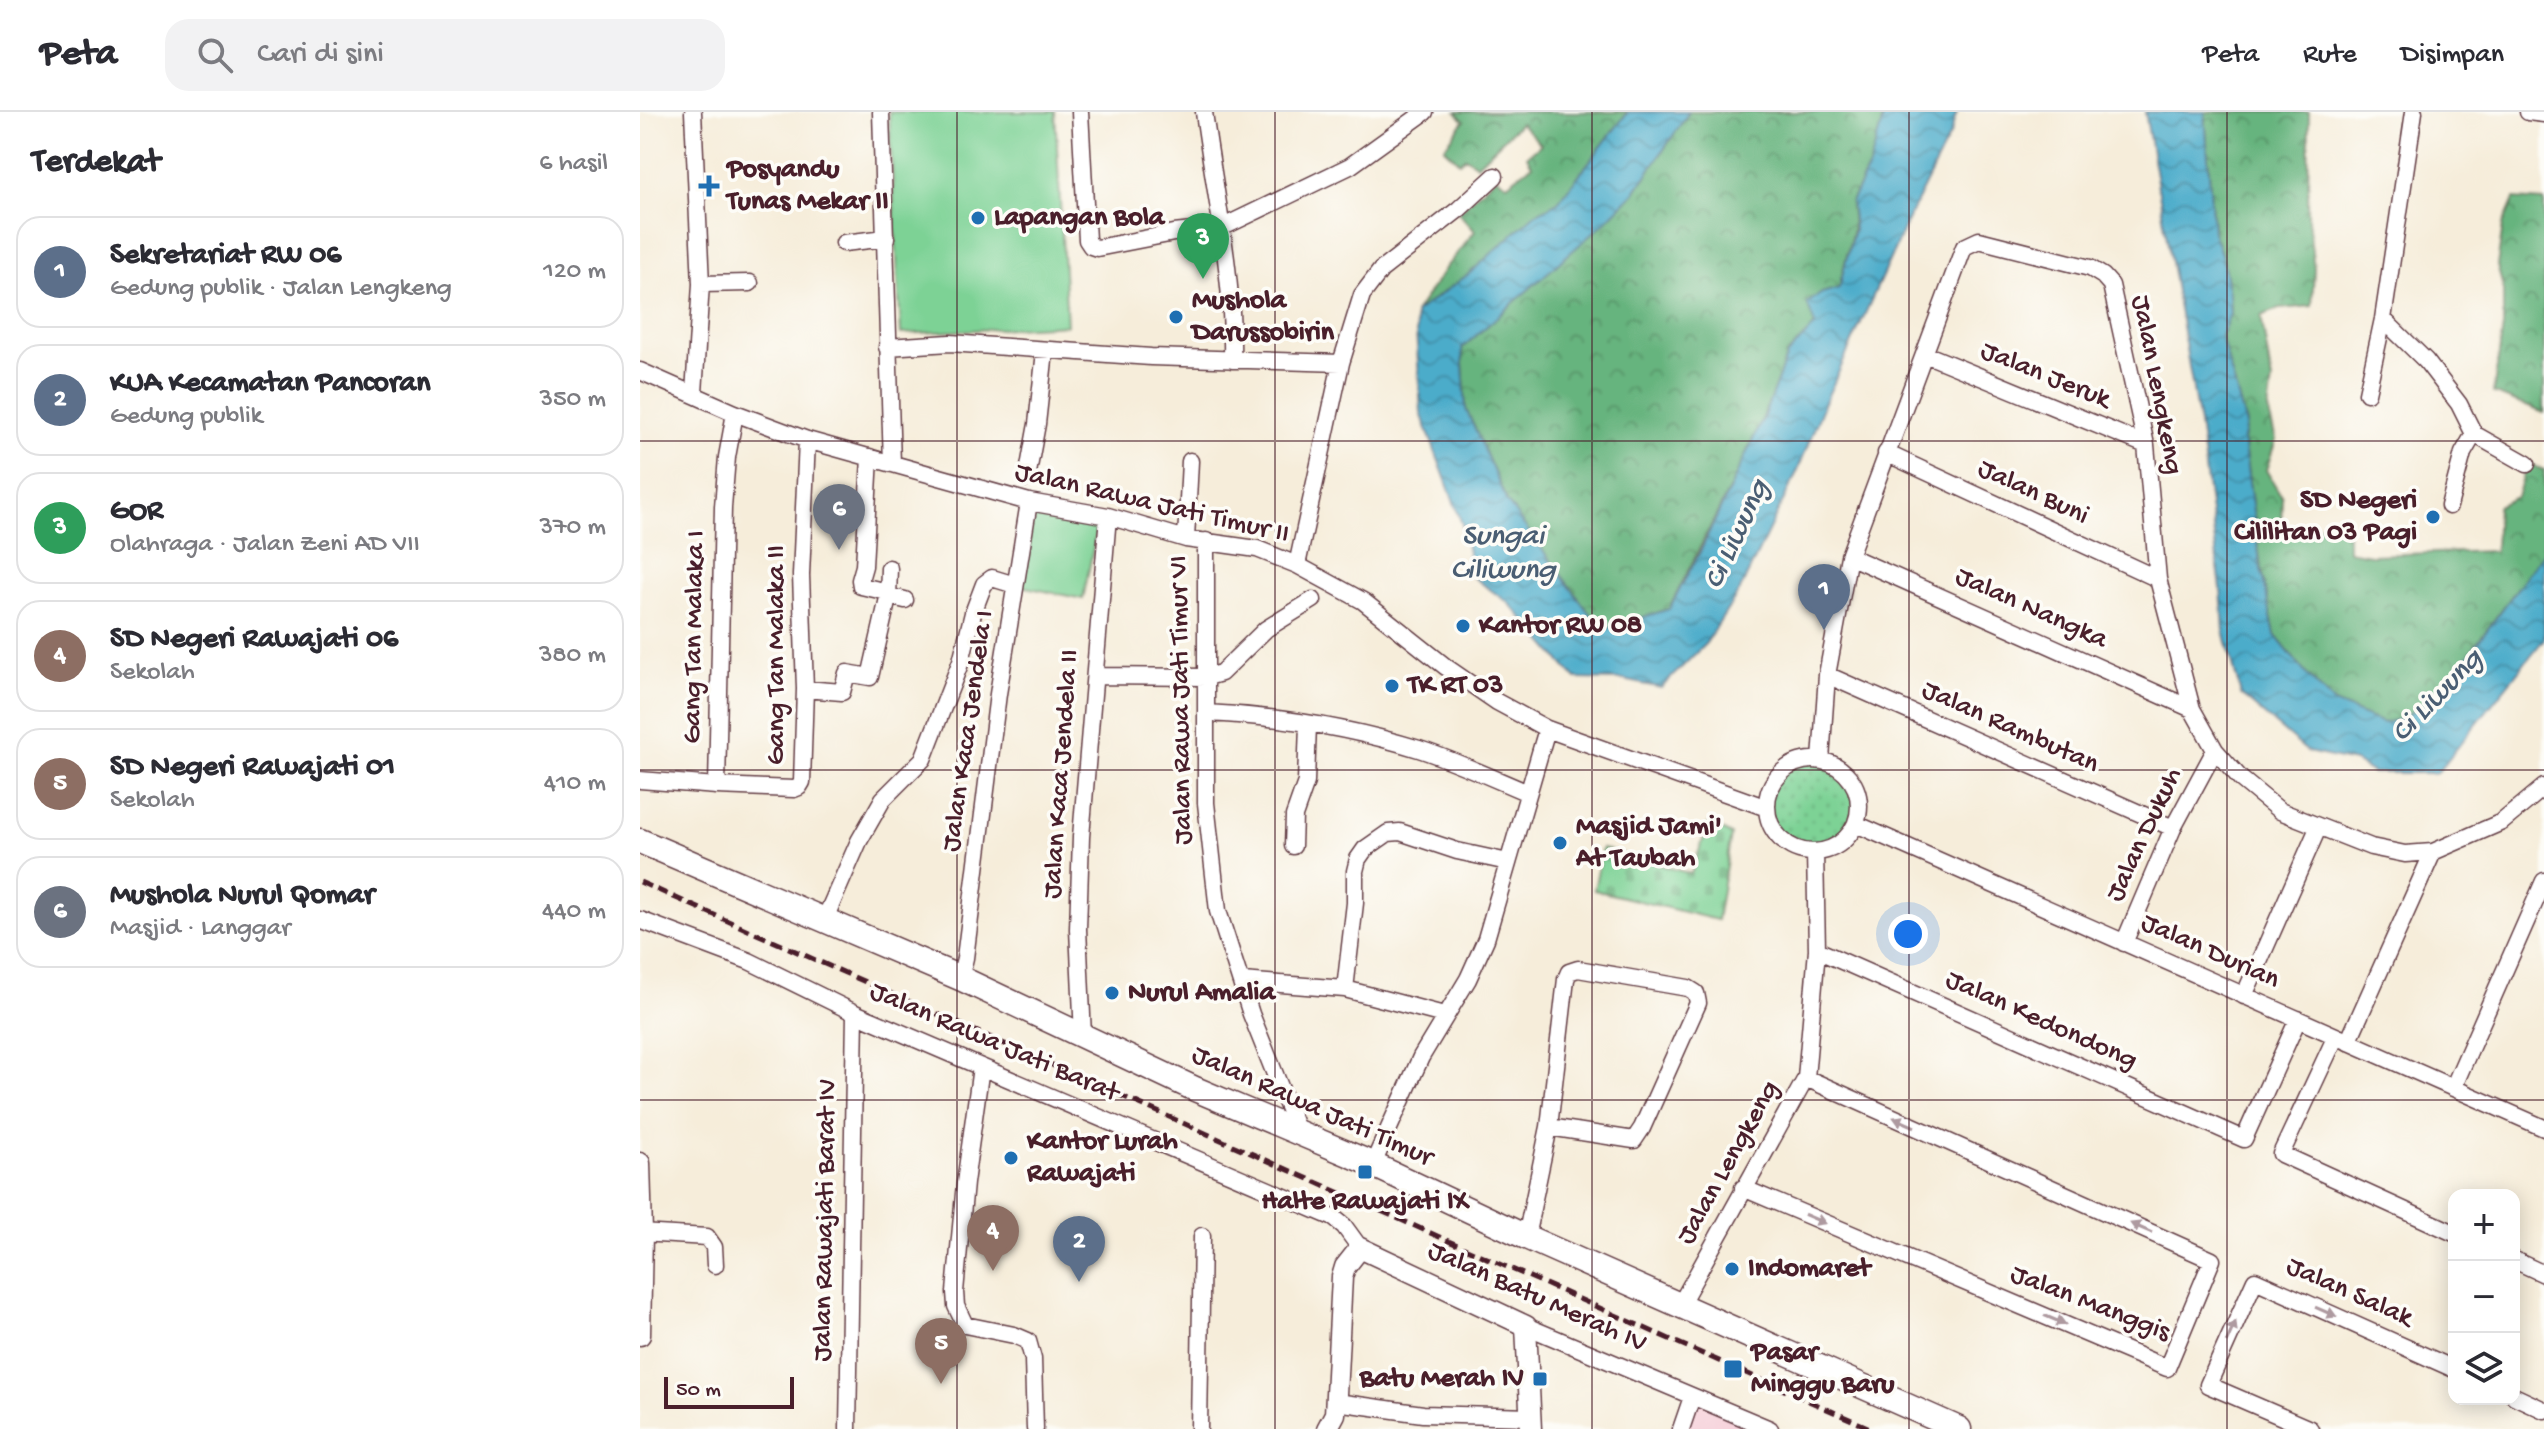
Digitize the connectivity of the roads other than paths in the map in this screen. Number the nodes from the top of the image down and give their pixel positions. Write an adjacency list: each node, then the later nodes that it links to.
1 (693, 112): 14 (street)
2 (881, 112): 11 (street)
3 (1080, 112): 10 (street)
4 (1204, 112): 10 (street)
5 (1425, 112): 10 (street)
6 (2414, 112): 15 (street)
7 (2528, 112): 8 (street)
8 (2544, 114)
9 (1495, 176): 20 (street)
10 (1221, 228): 19 (street)
11 (886, 238): 12 (street); 16 (street)
12 (844, 243)
13 (750, 283): 14 (street)
14 (701, 284): 22 (street)
15 (2383, 319): 23 (street); 25 (street)
16 (887, 347): 17 (street); 31 (street)
17 (1045, 351): 19 (street); 33 (street)
18 (1925, 354): 27 (street, Jalan Jeruk); 27 (street, Jalan Lengkeng); 28 (street, Jalan Lengkeng)
19 (1232, 360): 20 (street)
20 (1341, 363): 42 (street)
21 (640, 371): 22 (street, Jalan Rawa Jati Timur II)
22 (694, 393): 24 (street, Jalan Rawa Jati Timur II)
23 (2367, 393)
24 (735, 413): 26 (street, Jalan Rawa Jati Timur II); 59 (street, Gang Tan Malaka I)
25 (2474, 434): 32 (street); 34 (street)
26 (807, 440): 29 (street, Jalan Rawa Jati Timur II); 51 (street, Gang Tan Malaka II)
27 (2146, 445): 44 (street, Jalan Lengkeng)
28 (1886, 453): 41 (street, Jalan Lengkeng); 44 (street, Jalan Buni)
29 (870, 457): 31 (street, Jalan Rawa Jati Timur II); 36 (street)
30 (1190, 461): 39 (street, Jalan Rawa Jati Timur VI)
31 (892, 464): 35 (street, Jalan Rawa Jati Timur II)
32 (2527, 464)
33 (1027, 478)
34 (2449, 506)
35 (1029, 507): 38 (street, Jalan Rawa Jati Timur II); 45 (street, Jalan Kaca Jendela I)
36 (866, 510): 37 (street); 46 (street)
37 (837, 511)
38 (1108, 516): 39 (street, Jalan Rawa Jati Timur II); 49 (street, Jalan Kaca Jendela II)
39 (1186, 539): 40 (street, Jalan Rawa Jati Timur II)
40 (1206, 541): 42 (street, Jalan Rawa Jati Timur II); 50 (street, Jalan Rawa Jati Timur VI)
41 (1849, 556): 48 (street, Jalan Lengkeng); 52 (street, Jalan Nangka)
42 (1297, 565): 55 (street, Jalan Rawa Jati Timur II)
43 (889, 568): 46 (street)
44 (2158, 579): 52 (street, Jalan Lengkeng)
45 (1015, 585): 73 (street); 76 (street, Jalan Kaca Jendela I)
46 (894, 596): 51 (street)
47 (1313, 600): 50 (street)
48 (1827, 675): 57 (street, Jalan Lengkeng); 64 (street, Jalan Rambutan)
49 (1095, 676): 50 (street); 83 (street, Jalan Kaca Jendela II)
50 (1207, 677): 53 (street, Jalan Rawa Jati Timur VI)
51 (805, 689): 59 (street, Gang Tan Malaka II)
52 (2192, 709): 56 (street, Jalan Lengkeng)
53 (1206, 713): 54 (street); 77 (street, Jalan Rawa Jati Timur VI)
54 (1308, 724): 61 (street); 67 (street)
55 (1547, 729): 61 (street); 62 (street, Jalan Rawa Jati Timur II)
56 (2215, 750): 64 (street, Jalan Dukuh); 65 (street, Jalan Lengkeng)
57 (1821, 760): 62 (street); 63 (street)
58 (640, 780): 59 (street, Gang Tan Malaka I)
59 (717, 786)
60 (2544, 787): 69 (street, Jalan Lengkeng)
61 (1528, 793): 70 (street)
62 (1761, 806): 68 (street)
63 (1856, 824): 68 (street); 74 (street, Jalan Durian)
64 (2173, 828): 74 (street, Jalan Dukuh)
65 (2318, 828): 69 (street, Jalan Lengkeng); 79 (street)
66 (640, 841): 73 (main road, Jalan Rawa Jati Timur)
67 (1293, 846)
68 (1815, 852): 75 (street, Jalan Lengkeng)
69 (2433, 852): 84 (street)
70 (1508, 862): 78 (street); 81 (street)
71 (2544, 881): 87 (street)
72 (640, 920): 80 (street, Jalan Rawa Jati Barat)
73 (824, 921): 76 (main road, Jalan Rawa Jati Timur)
74 (2124, 943): 79 (street, Jalan Durian)
75 (1817, 950): 82 (street, Jalan Kedondong); 86 (street, Jalan Lengkeng)
76 (962, 968): 83 (main road, Jalan Rawa Jati Timur)
77 (1242, 981): 78 (street); 90 (street, Jalan Rawa Jati Timur VI)
78 (1345, 989): 81 (street)
79 (2244, 996): 82 (street, Jalan Durian)
80 (855, 1013): 85 (street, Jalan Rawa Jati Barat); 112 (street, Jalan Rawajati Barat IV)
81 (1444, 1015): 92 (street)
82 (2298, 1019): 84 (street, Jalan Durian)
83 (1083, 1036): 90 (main road, Jalan Rawa Jati Timur)
84 (2342, 1039): 87 (street, Jalan Durian); 94 (street)
85 (981, 1067): 98 (street, Jalan Rawa Jati Barat); 113 (street)
86 (1806, 1078): 93 (street, Jalan Lengkeng); 93 (street, Jalan Manggis, one-way to 86)
87 (2453, 1088): 89 (street, Jalan Durian)
88 (1549, 1127): 88 (street); 97 (street)
89 (2544, 1128)
90 (1298, 1132): 92 (main road, Jalan Rawa Jati Timur)
91 (640, 1163): 95 (street)
92 (1373, 1164): 97 (main road, Jalan Rawa Jati Timur)
93 (1743, 1188): 102 (street, Jalan Lengkeng)
94 (2448, 1230)
95 (641, 1233): 100 (street); 104 (street)
96 (1202, 1236): 114 (street)
97 (1526, 1237): 102 (main road, Jalan Rawa Jati Timur)
98 (1360, 1248): 103 (street, Jalan Batu Merah IV); 108 (street)
99 (2516, 1261): 101 (street)
100 (715, 1265)
101 (2544, 1274)
102 (1680, 1305): 117 (main road, Jalan Rawa Jati Timur)
103 (1526, 1326): 106 (street, Jalan Batu Merah IV); 110 (street)
104 (640, 1335)
105 (2448, 1366): 118 (street, Jalan Salak, one-way to 105)
106 (1692, 1397): 115 (street); 116 (street, Jalan Batu Merah IV)
107 (2520, 1399): 109 (street)
108 (1336, 1402): 110 (street); 111 (street)
109 (2544, 1410)
110 (1531, 1423)
111 (1331, 1427)
112 (848, 1429)
113 (1035, 1429)
114 (1199, 1429)
115 (1681, 1429)
116 (1770, 1429)
117 (1959, 1429)
118 (2310, 1429)

